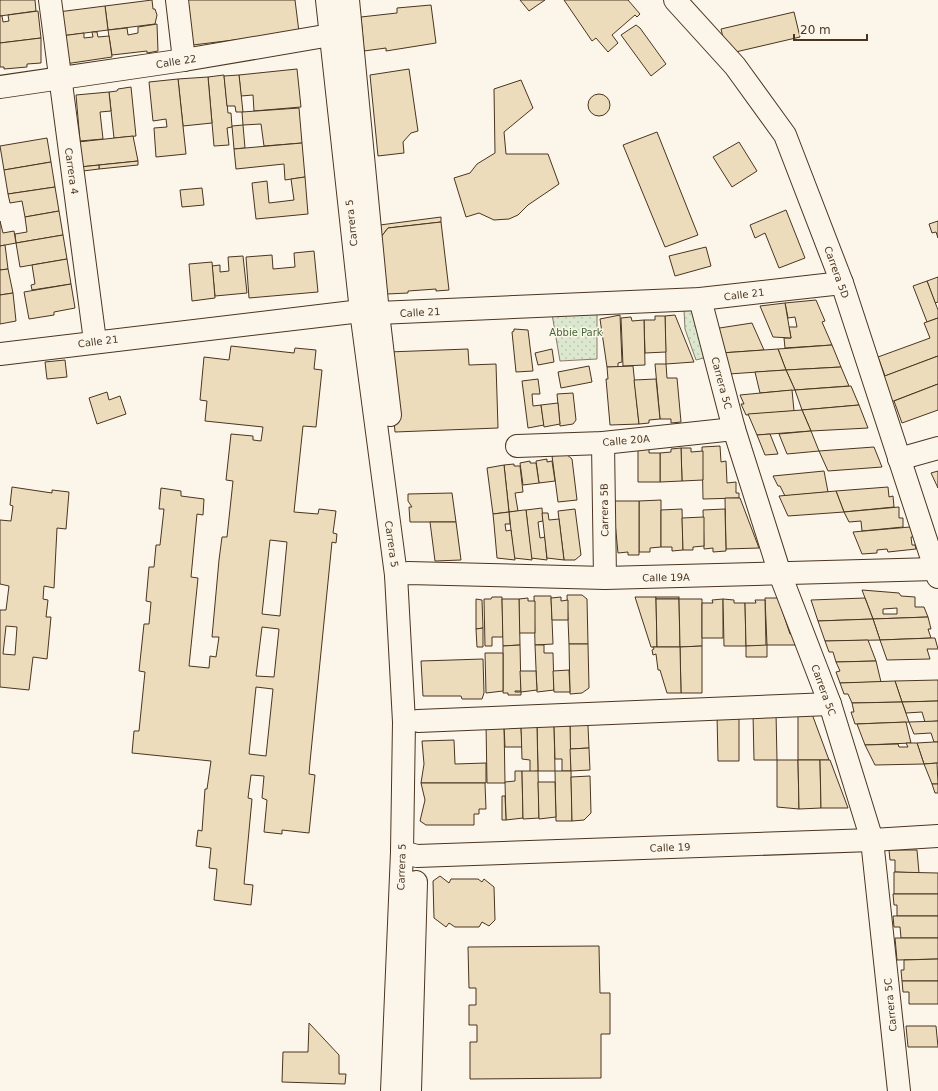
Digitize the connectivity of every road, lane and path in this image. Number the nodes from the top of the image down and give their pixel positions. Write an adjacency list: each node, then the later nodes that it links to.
1 (50, 0): 8 (street, Carrera 4)
2 (177, 0): 7 (street)
3 (327, 0): 6 (street, Carrera 5)
4 (348, 0): 6 (street, Carrera 5)
5 (675, 0): 10 (street, Carrera 5D)
6 (341, 33): 7 (street, Calle 22); 12 (street, Carrera 5)
7 (184, 60): 8 (street, Calle 22)
8 (59, 77): 9 (street, Calle 22); 13 (street, Carrera 4)
9 (0, 87)
10 (842, 283): 11 (street, Calle 21); 19 (street, Carrera 5D)
11 (700, 299): 12 (street, Calle 21); 15 (street, Carrera 5C)
12 (369, 312): 13 (street, Calle 21); 21 (street, Carrera 5)
13 (96, 341): 14 (street, Calle 21)
14 (0, 354)
15 (734, 429): 16 (street, Calle 20A); 22 (street, Carrera 5C)
16 (603, 443): 17 (street, Calle 20A); 23 (street, Carrera 5B)
17 (517, 446)
18 (938, 448): 19 (street)
19 (899, 459): 20 (street, Carrera 5D)
20 (936, 573): 22 (street, Calle 19A)
21 (402, 574): 23 (street, Calle 19A); 25 (street, Carrera 5); 28 (street, Carrera 5)
22 (780, 574): 23 (street, Calle 19A); 24 (street, Carrera 5C)
23 (604, 578)
24 (830, 704): 25 (street); 27 (street, Carrera 5C)
25 (418, 721): 28 (street, Carrera 5)
26 (938, 836): 27 (street, Calle 19)
27 (872, 840): 28 (street, Calle 19); 31 (street, Carrera 5C)
28 (409, 854): 29 (street, Carrera 5); 30 (street, Carrera 5)
29 (392, 1091)
30 (410, 1091)
31 (900, 1091)

